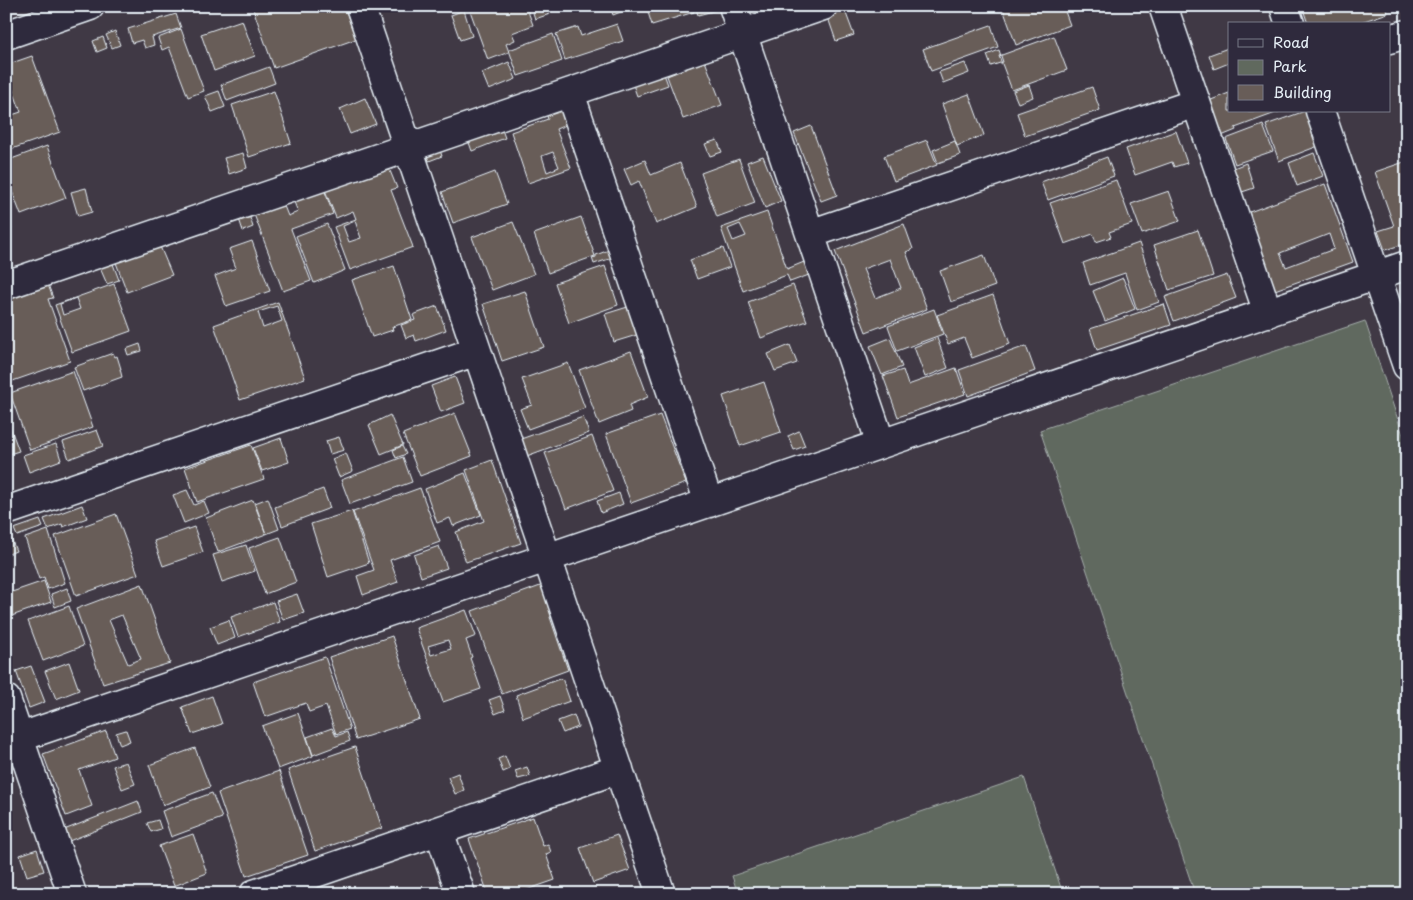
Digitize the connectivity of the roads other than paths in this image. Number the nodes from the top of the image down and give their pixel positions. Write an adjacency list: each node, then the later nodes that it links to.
1 (90, 6): 10 (street)
2 (360, 6): 15 (street)
3 (733, 6): 8 (street)
4 (824, 6): 8 (street)
5 (1163, 6): 13 (street)
6 (1284, 6): 7 (street)
7 (1289, 22)
8 (742, 34): 12 (street); 16 (street)
9 (1407, 34): 11 (street)
10 (6, 35)
11 (1390, 40)
12 (570, 93): 15 (street); 24 (street)
13 (1196, 102): 16 (street); 20 (street)
14 (1320, 112): 18 (street)
15 (408, 148): 19 (street); 21 (street)
16 (810, 234): 23 (street)
17 (1407, 265): 18 (street)
18 (1376, 276): 20 (street); 22 (street)
19 (6, 284)
20 (1268, 312): 23 (street)
21 (477, 351): 25 (street); 26 (street)
22 (1407, 366)
23 (881, 444): 24 (street)
24 (709, 503): 26 (street)
25 (6, 511)
26 (547, 558): 28 (street); 29 (street)
27 (6, 699): 28 (street)
28 (13, 740): 31 (street)
29 (619, 769): 30 (street); 34 (street)
30 (439, 831): 32 (street); 33 (street)
31 (72, 894)
32 (254, 894)
33 (461, 894)
34 (661, 894)

